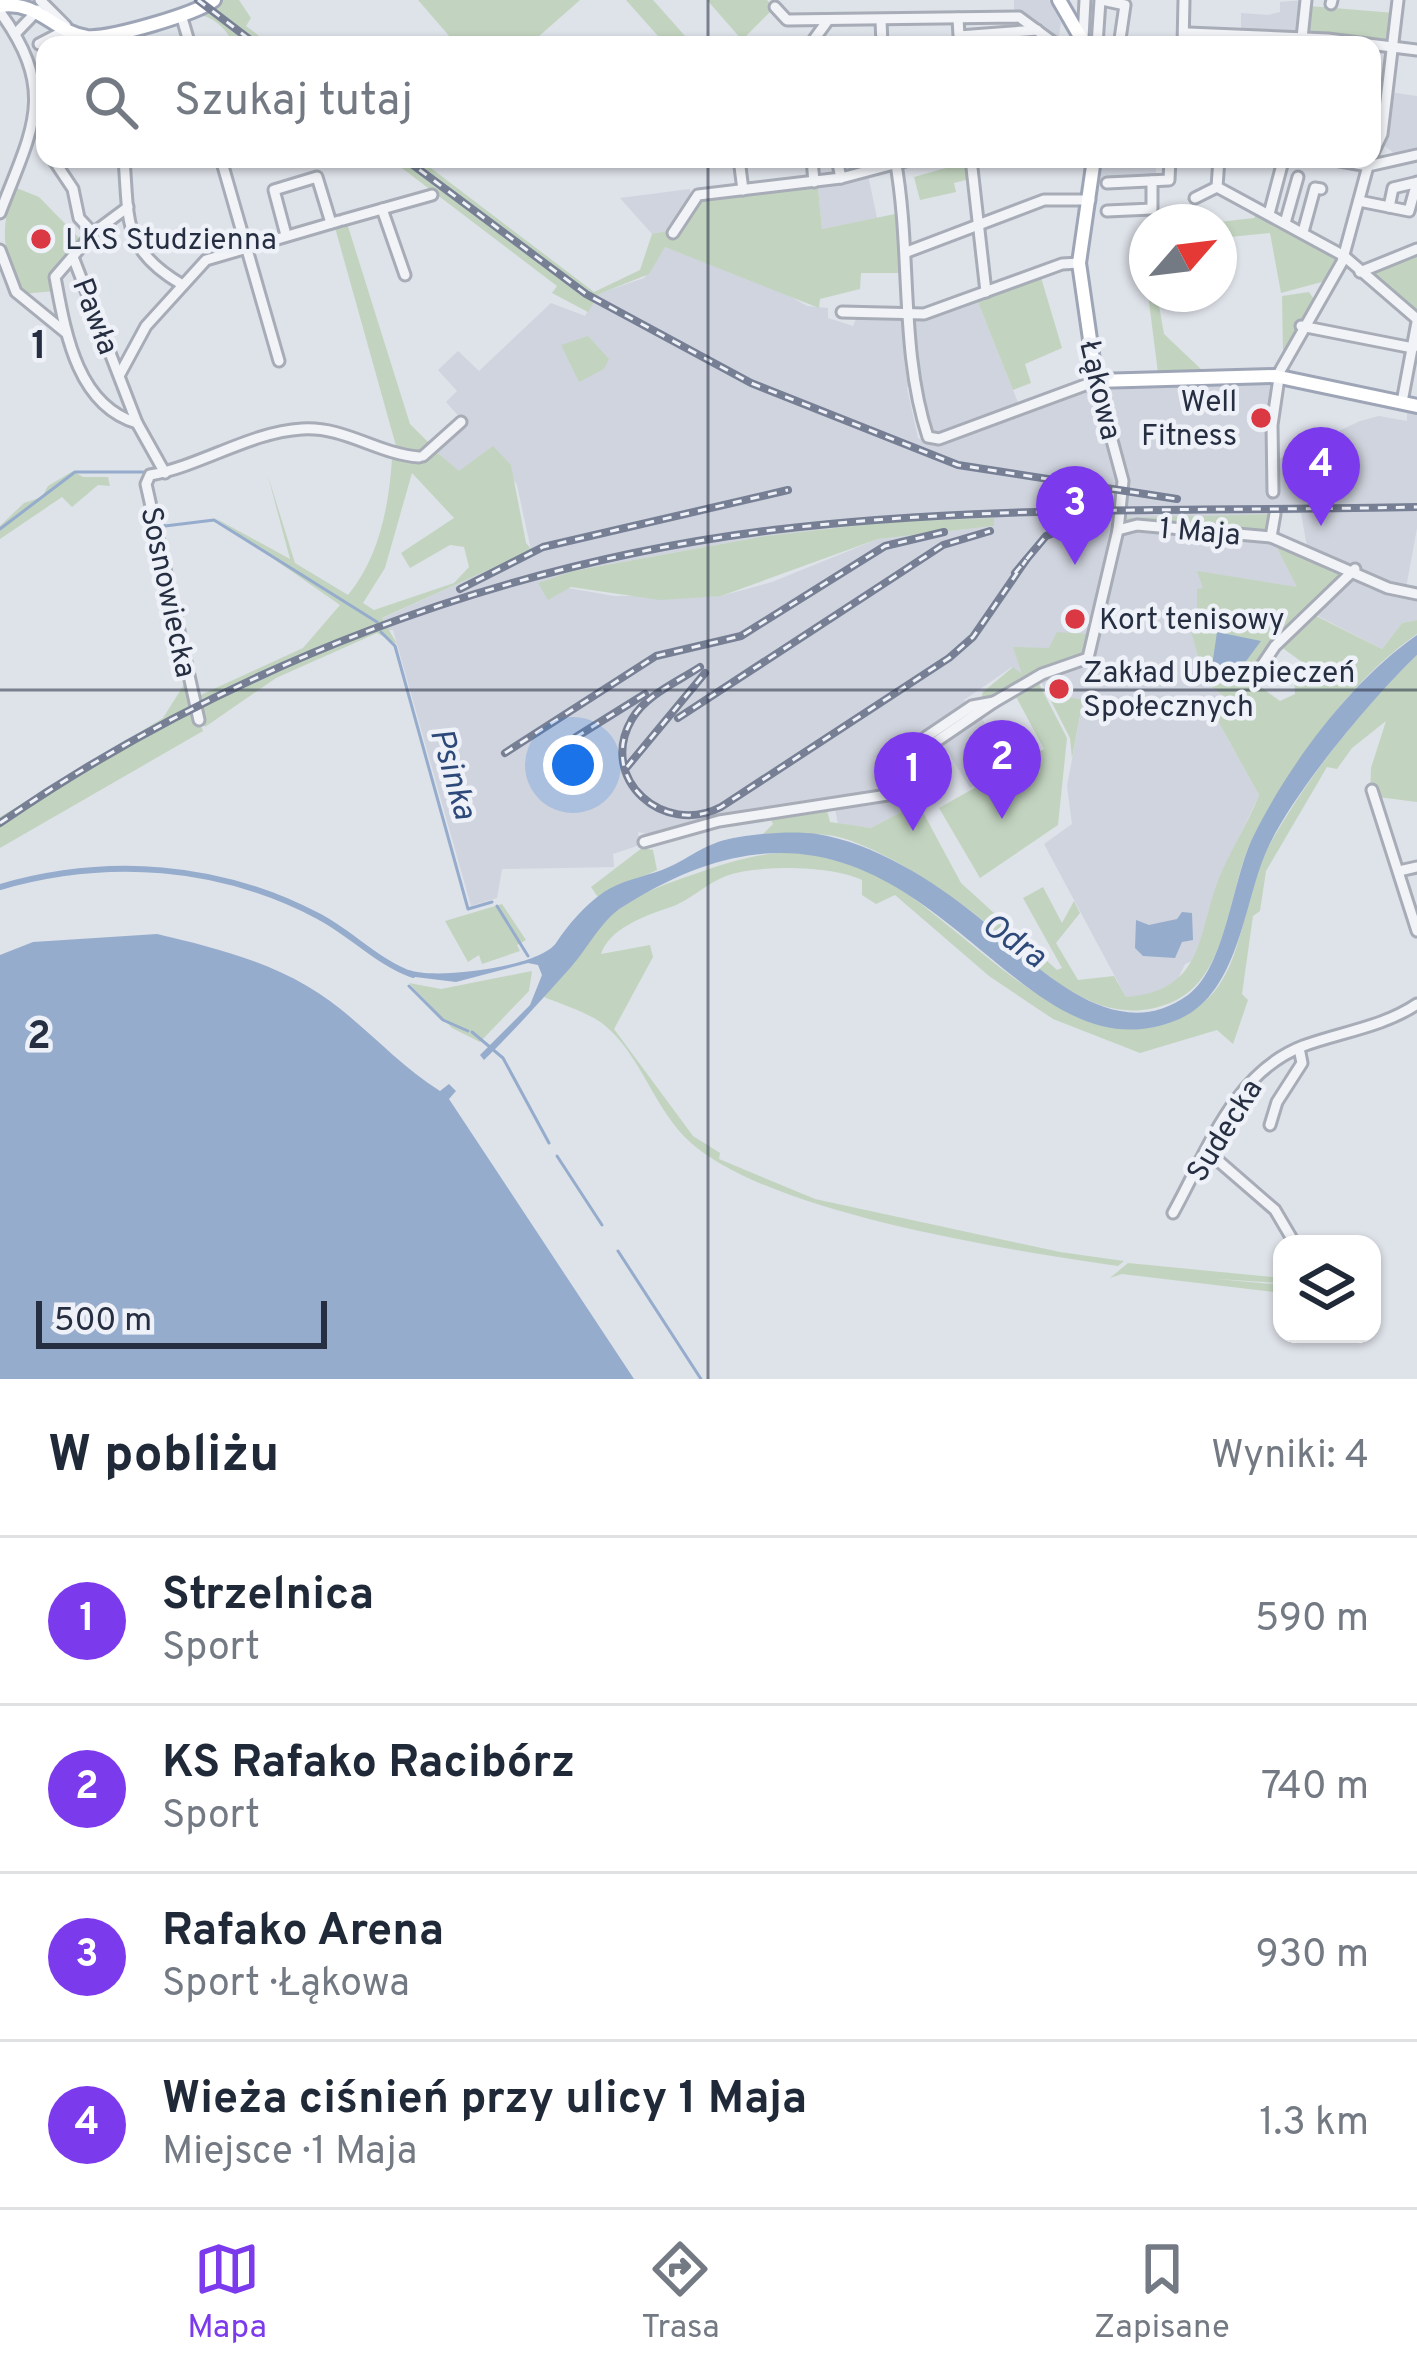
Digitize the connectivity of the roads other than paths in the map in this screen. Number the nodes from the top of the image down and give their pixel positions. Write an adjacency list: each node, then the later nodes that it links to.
1 (1101, 0): 15 (street); 31 (street)
2 (1184, 0): 32 (street)
3 (1306, 0): 33 (street)
4 (1399, 0): 35 (street)
5 (213, 1): 11 (main road)
6 (1085, 3): 8 (street); 15 (street); 29 (street)
7 (39, 5): 10 (main road); 16 (main road); 18 (street)
8 (1064, 5): 28 (main road)
9 (775, 7): 13 (street)
10 (0, 9): 18 (street)
11 (182, 18): 21 (main road); 22 (street)
12 (958, 18): 14 (street); 17 (street); 25 (street)
13 (828, 20): 14 (street); 23 (street)
14 (881, 20): 24 (street)
15 (1099, 20): 30 (street)
16 (69, 27): 19 (street); 20 (main road)
17 (1037, 31): 26 (street); 27 (street)
18 (15, 34): 37 (street)
19 (53, 36)
20 (81, 36)
21 (108, 36)
22 (187, 36)
23 (816, 36)
24 (882, 36)
25 (960, 36)
26 (994, 36)
27 (1044, 36)
28 (1080, 36)
29 (1083, 36)
30 (1097, 36)
31 (1120, 36)
32 (1187, 36)
33 (1302, 36)
34 (1381, 45): 35 (street)
35 (1393, 46): 36 (street); 38 (street)
36 (1417, 50)
37 (36, 111)
38 (1381, 139)
39 (36, 140): 74 (street)
40 (1417, 155): 41 (street)
41 (1381, 158)
42 (59, 168): 81 (street)
43 (125, 168): 69 (street)
44 (224, 168): 83 (street)
45 (740, 168): 64 (street)
46 (813, 168): 59 (street)
47 (839, 168): 56 (street)
48 (873, 168): 56 (street)
49 (896, 168): 86 (street)
50 (972, 168): 78 (street)
51 (1094, 168): 67 (main road, Łąkowa)
52 (1170, 168): 58 (street)
53 (1218, 168): 62 (street)
54 (1281, 168): 75 (street)
55 (1373, 168): 68 (street)
56 (841, 178): 59 (street)
57 (1298, 178): 77 (street)
58 (1152, 181): 61 (street); 72 (street)
59 (814, 182): 64 (street)
60 (1416, 182): 70 (street); 73 (street)
61 (1107, 183)
62 (1217, 187): 66 (street); 75 (street)
63 (1321, 189): 80 (street)
64 (742, 190): 79 (street)
65 (432, 195): 71 (street)
66 (1195, 198)
67 (1092, 200): 78 (street); 89 (main road, Łąkowa)
68 (1359, 201): 70 (street); 87 (street)
69 (128, 207): 81 (street); 92 (street)
70 (1389, 207): 73 (street)
71 (382, 209): 76 (street); 91 (street)
72 (1107, 211)
73 (1413, 212)
74 (0, 213)
75 (1269, 214): 77 (street)
76 (337, 221): 82 (street); 82 (street)
77 (1285, 223): 80 (street)
78 (981, 225): 86 (street); 93 (street)
79 (673, 232)
80 (1303, 232): 87 (street)
81 (92, 233): 88 (street)
82 (286, 235): 83 (street)
83 (246, 247): 92 (street); 100 (street)
84 (1417, 249): 90 (street)
85 (0, 250): 98 (street)
86 (908, 252): 95 (street)
87 (1344, 256): 90 (street); 97 (street)
88 (74, 257): 98 (street); 101 (street, Pawła)
89 (1079, 262): 93 (street); 103 (main road, Łąkowa)
90 (1360, 272): 96 (street)
91 (406, 275)
92 (181, 284): 101 (street)
93 (986, 292): 95 (street)
94 (842, 311): 95 (street)
95 (911, 315): 103 (street)
96 (1417, 320): 99 (street)
97 (1301, 326): 99 (street); 102 (street)
98 (65, 332): 106 (street)
99 (1413, 348): 104 (street)
100 (279, 362)
101 (120, 374): 106 (street, Pawła)
102 (1279, 376): 103 (main road); 104 (main road); 108 (street)
103 (1096, 381): 110 (street, Łąkowa)
104 (1410, 404)
105 (461, 422): 107 (street)
106 (137, 423): 107 (street)
107 (165, 473): 115 (street, Sosnowiecka)
108 (1273, 492)
109 (1275, 514): 111 (street)
110 (1118, 530): 111 (street, 1 Maja); 117 (street, Łąkowa)
111 (1271, 537): 112 (street, 1 Maja)
112 (1355, 569): 113 (street, 1 Maja); 114 (street)
113 (1417, 594)
114 (1256, 674)
115 (200, 720)
116 (1372, 790): 119 (street)
117 (644, 842)
118 (1417, 867): 119 (street)
119 (1399, 872): 120 (street)
120 (1417, 931)
121 (1417, 1004): 122 (street, Sudecka)
122 (1299, 1048): 123 (street); 124 (street, Sudecka)
123 (1270, 1125)
124 (1207, 1151): 125 (street, Sudecka); 126 (street)
125 (1173, 1213)
126 (1290, 1235)

